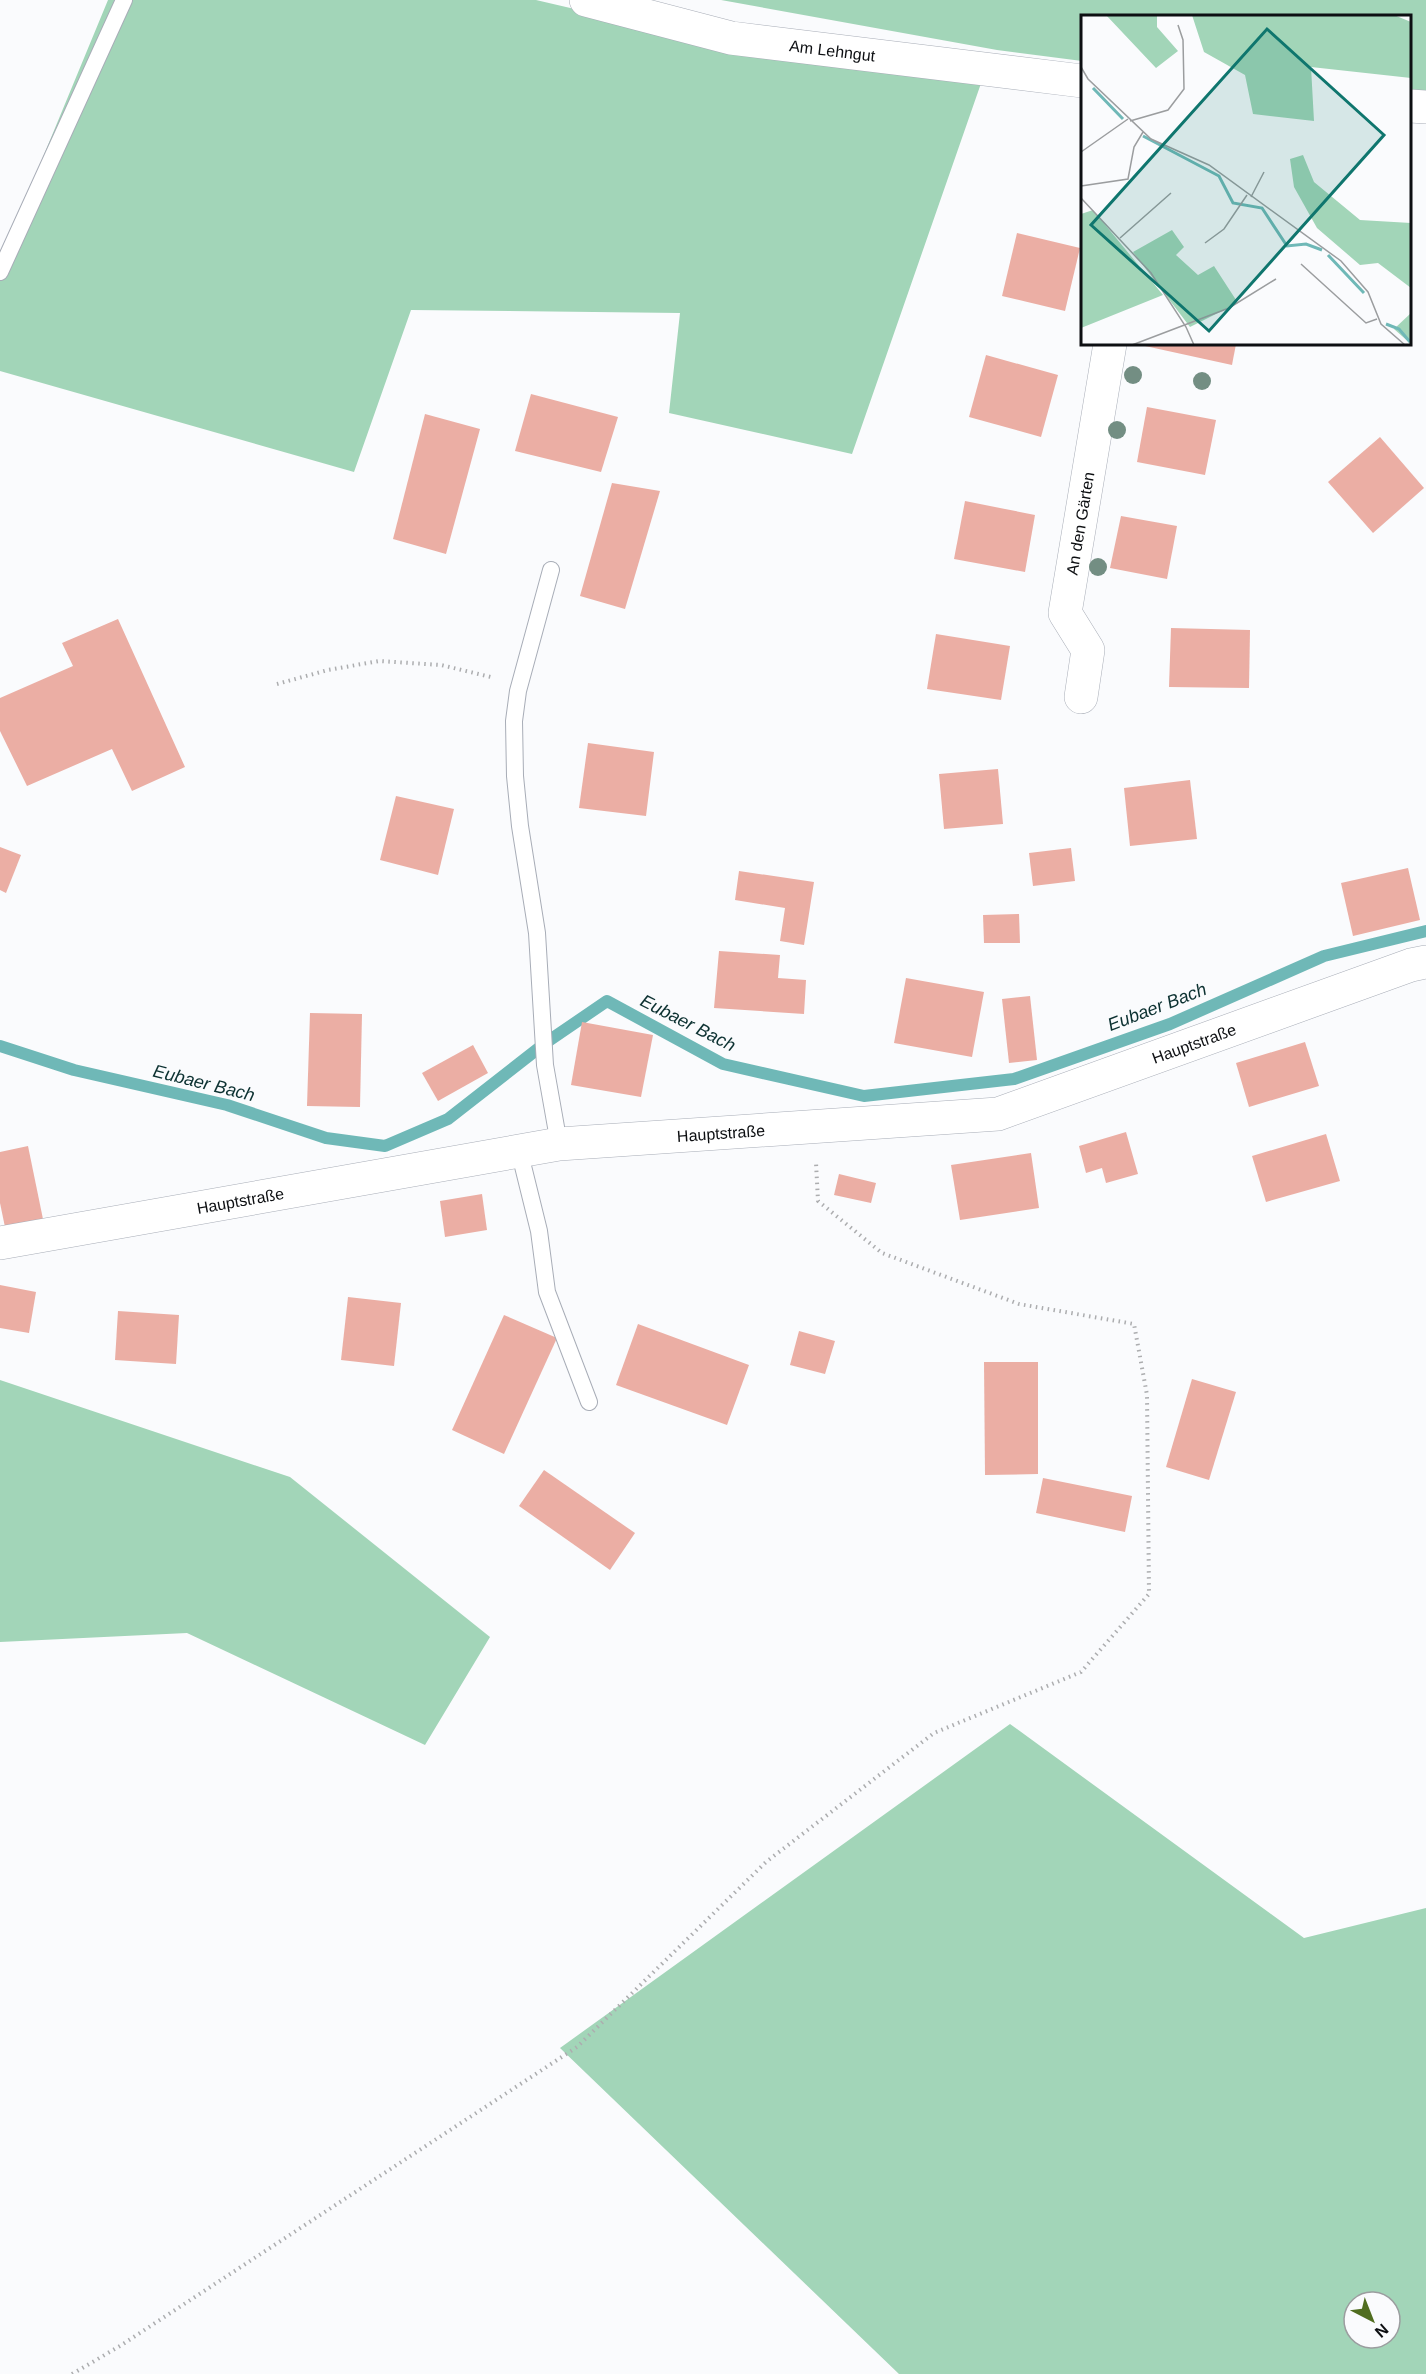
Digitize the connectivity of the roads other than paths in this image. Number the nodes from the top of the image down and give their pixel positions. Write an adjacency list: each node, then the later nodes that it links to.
1 (124, 0): 6 (lane)
2 (586, 0): 3 (street, Am Lehngut)
3 (1081, 81)
4 (1411, 106): 5 (street)
5 (1426, 107)
6 (0, 272)
7 (1110, 345): 9 (street, An den Gärten)
8 (551, 570): 11 (lane)
9 (1081, 697)
10 (1426, 962): 11 (street, Hauptstraße)
11 (559, 1144): 12 (street, Hauptstraße)
12 (519, 1150): 13 (street, Hauptstraße); 14 (lane)
13 (0, 1243)
14 (589, 1402)

